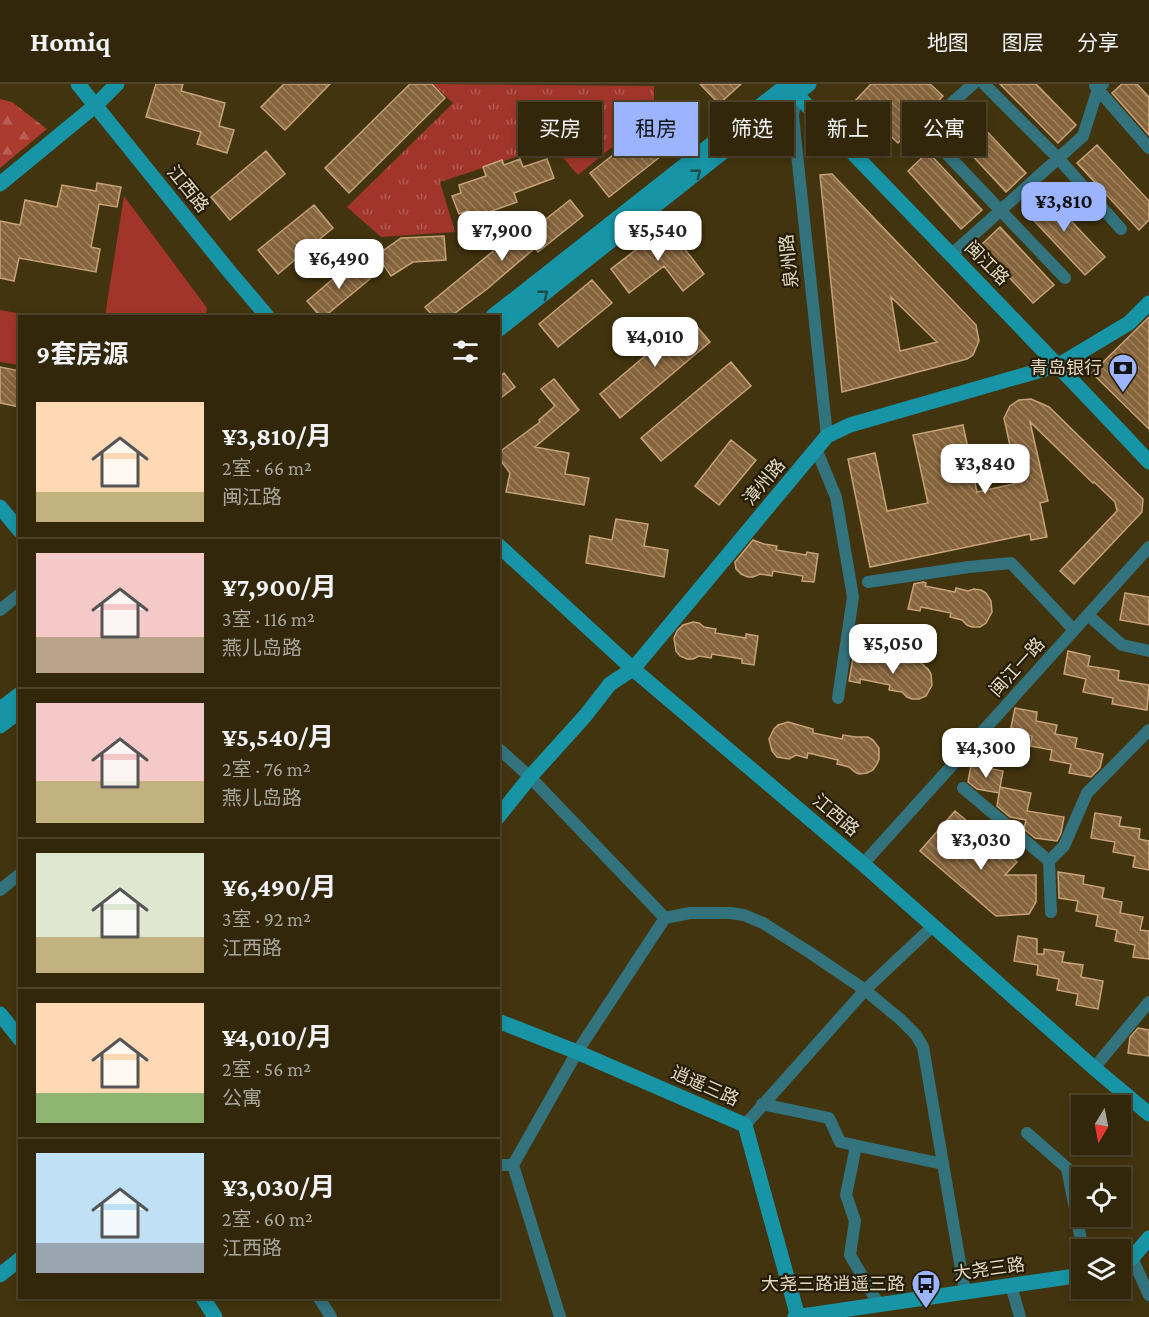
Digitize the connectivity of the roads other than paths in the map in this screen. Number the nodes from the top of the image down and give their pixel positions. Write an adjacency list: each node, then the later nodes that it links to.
1 (78, 84): 8 (street, 江西路)
2 (117, 84): 8 (street)
3 (809, 84): 7 (street)
4 (973, 84): 12 (street)
5 (984, 84): 10 (street)
6 (1098, 86): 9 (street); 10 (street)
7 (792, 87): 14 (street, 闽江路); 18 (street); 19 (street, one-way to 7); 21 (street, 泉州路)
8 (96, 105): 11 (street); 17 (street, 江西路)
9 (1149, 148)
10 (1058, 158): 12 (street); 13 (street)
11 (0, 184)
12 (999, 211): 14 (street); 15 (street)
13 (1120, 229)
14 (951, 255): 20 (street, 闽江路)
15 (1065, 278)
16 (1149, 303): 20 (street, 漳州路)
17 (266, 315)
18 (494, 315)
19 (500, 328)
20 (1059, 365): 21 (street, 漳州路); 23 (street, 闽江路)
21 (827, 436): 22 (street, 漳州路)
22 (816, 449): 34 (street, 漳州路); 36 (street)
23 (1149, 462)
24 (0, 507): 25 (street)
25 (18, 529)
26 (500, 547): 34 (street, 江西路)
27 (1149, 547): 31 (street, 闽江一路)
28 (868, 582): 32 (street)
29 (18, 596): 30 (street)
30 (0, 610)
31 (1088, 615): 32 (street, 闽江一路); 33 (street)
32 (1074, 630): 46 (street, 闽江一路)
33 (1149, 651)
34 (633, 669): 42 (street, 漳州路); 46 (street, 江西路)
35 (18, 696): 37 (street)
36 (838, 698)
37 (0, 709)
38 (18, 712): 39 (street)
39 (0, 726)
40 (1149, 730): 45 (street)
41 (500, 750): 42 (street)
42 (530, 777): 44 (street, 漳州路); 50 (street)
43 (963, 788): 45 (street)
44 (500, 814)
45 (1049, 861): 49 (street)
46 (863, 864): 51 (street, 江西路)
47 (18, 876): 48 (street)
48 (0, 890)
49 (1051, 912)
50 (665, 918): 52 (street); 57 (street)
51 (933, 926): 52 (street); 58 (street, 江西路)
52 (865, 990): 59 (street); 64 (street)
53 (1149, 1002): 58 (street)
54 (0, 1014): 56 (street)
55 (500, 1023): 57 (street, 逍遥三路)
56 (18, 1036)
57 (577, 1052): 61 (street, 逍遥三路); 66 (street)
58 (1094, 1068): 60 (street, 江西路)
59 (762, 1104): 61 (street); 63 (street)
60 (1149, 1114)
61 (745, 1125): 83 (street, 逍遥三路)
62 (1027, 1133): 68 (street)
63 (856, 1146): 64 (street); 79 (street)
64 (943, 1164): 75 (street)
65 (500, 1165): 66 (street)
66 (513, 1165): 82 (street)
67 (1149, 1238): 69 (street)
68 (1081, 1239)
69 (1131, 1255)
70 (18, 1261): 72 (street)
71 (1131, 1268): 76 (street)
72 (0, 1275)
73 (1071, 1277): 74 (street, 大尧三路)
74 (1011, 1285): 75 (street, 大尧三路); 84 (street)
75 (965, 1292): 79 (street, 大尧三路)
76 (1149, 1295)
77 (204, 1299): 80 (street)
78 (320, 1299): 81 (street)
79 (879, 1305): 83 (street, 大尧三路)
80 (215, 1317)
81 (331, 1317)
82 (560, 1317)
83 (797, 1317)
84 (1020, 1317)

